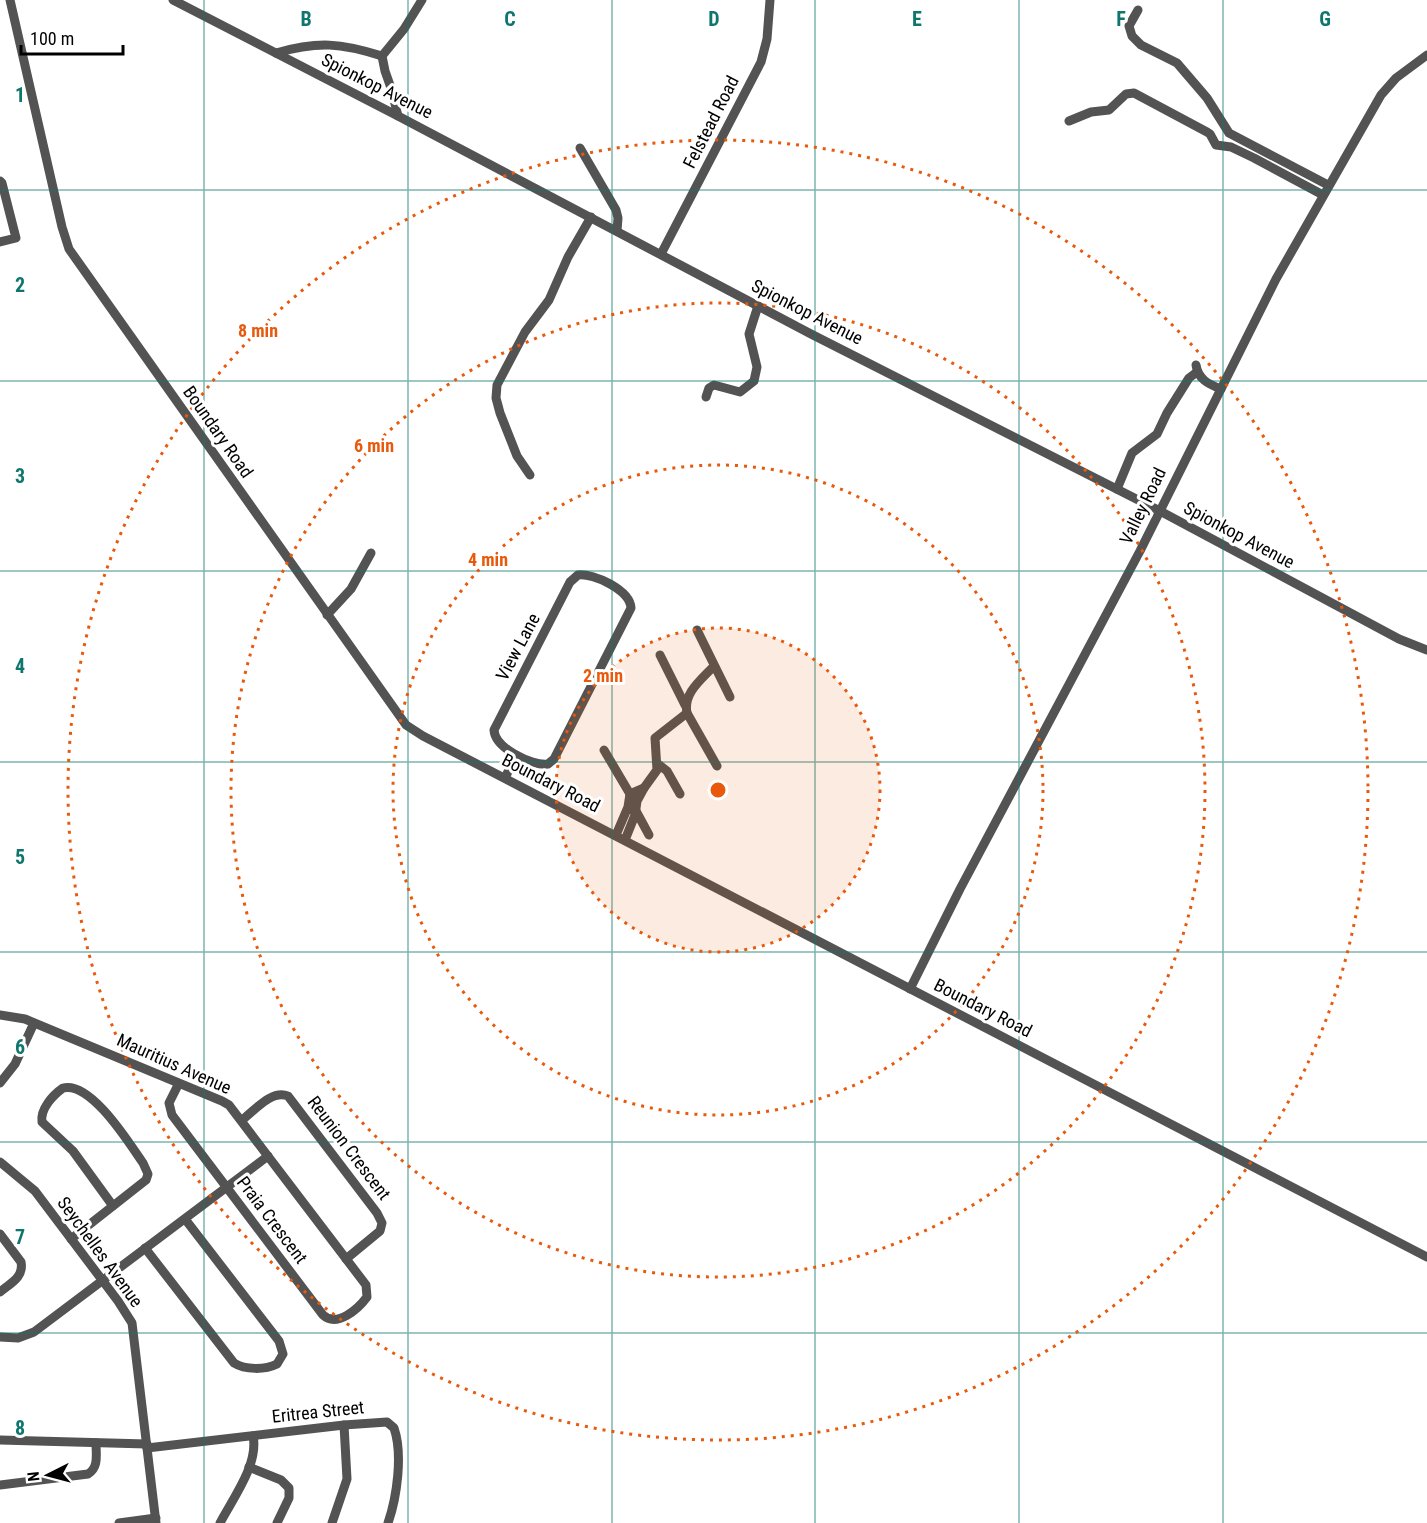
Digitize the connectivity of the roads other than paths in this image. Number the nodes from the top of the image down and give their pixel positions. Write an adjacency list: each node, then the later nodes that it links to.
1 (10, 0): 26 (street, Boundary Road)
2 (173, 0): 6 (street, Spionkop Avenue)
3 (422, 0): 8 (street)
4 (770, 0): 18 (street, Felstead Road)
5 (1138, 10): 13 (street)
6 (276, 53): 8 (street); 9 (street, Spionkop Avenue)
7 (1427, 54): 13 (street, Valley Road)
8 (382, 56): 9 (street)
9 (398, 116): 15 (street, Spionkop Avenue)
10 (1069, 121): 14 (street)
11 (580, 148): 16 (street)
12 (0, 181): 17 (street)
13 (1329, 185): 14 (street, Valley Road)
14 (1323, 195): 20 (street, Valley Road)
15 (591, 217): 16 (street, Spionkop Avenue); 22 (street)
16 (617, 231): 18 (street, Spionkop Avenue)
17 (0, 242)
18 (661, 254): 19 (street, Spionkop Avenue)
19 (758, 306): 21 (street); 23 (street, Spionkop Avenue)
20 (1221, 389): 23 (street); 24 (street, Valley Road)
21 (706, 397)
22 (530, 475)
23 (1117, 489): 24 (street, Spionkop Avenue)
24 (1160, 512): 28 (street, Spionkop Avenue); 45 (street, Valley Road)
25 (371, 553): 26 (street)
26 (327, 615): 37 (street, Boundary Road)
27 (697, 630): 30 (street)
28 (1427, 650)
29 (660, 655): 32 (street)
30 (714, 666): 31 (street); 32 (street)
31 (730, 697)
32 (686, 709): 35 (street); 36 (street)
33 (604, 750): 39 (street)
34 (516, 755): 34 (street, View Lane); 37 (street)
35 (658, 764): 38 (street); 40 (street)
36 (717, 766)
37 (505, 778): 42 (street, Boundary Road)
38 (644, 788): 39 (street); 41 (street)
39 (630, 794): 41 (street)
40 (680, 794)
41 (632, 809): 42 (street); 43 (street); 44 (street)
42 (616, 835): 44 (street, Boundary Road)
43 (649, 835)
44 (625, 840): 45 (street, Boundary Road)
45 (910, 989): 59 (street, Boundary Road)
46 (0, 1015): 47 (street, Mauritius Avenue)
47 (34, 1023): 48 (street); 49 (street, Mauritius Avenue)
48 (0, 1083)
49 (179, 1083): 50 (street, Mauritius Avenue); 53 (street, Praia Crescent)
50 (242, 1120): 51 (street, Mauritius Avenue); 60 (street, Reunion Crescent)
51 (268, 1156): 53 (street); 60 (street, Mauritius Avenue)
52 (0, 1162): 57 (street, Seychelles Avenue)
53 (228, 1187): 55 (street); 62 (street, Praia Crescent)
54 (113, 1206): 54 (street); 57 (street)
55 (185, 1219): 58 (street); 58 (street)
56 (0, 1234): 63 (street)
57 (71, 1239): 61 (street, Seychelles Avenue)
58 (145, 1248): 61 (street)
59 (1427, 1257)
60 (346, 1259): 62 (street, Mauritius Avenue)
61 (102, 1280): 64 (street); 69 (street, Seychelles Avenue)
62 (363, 1281)
63 (0, 1292)
64 (0, 1337)
65 (344, 1425): 66 (street, Eritrea Street); 76 (street); 77 (street, Eritrea Street)
66 (253, 1436): 69 (street, Eritrea Street); 70 (street)
67 (0, 1440): 68 (street, Eritrea Street)
68 (96, 1443): 69 (street, Eritrea Street); 71 (street)
69 (147, 1446): 72 (street, Seychelles Avenue)
70 (249, 1467): 74 (street); 75 (street)
71 (0, 1485)
72 (156, 1521): 73 (street)
73 (120, 1523)
74 (220, 1523)
75 (277, 1523)
76 (332, 1523)
77 (388, 1523)

